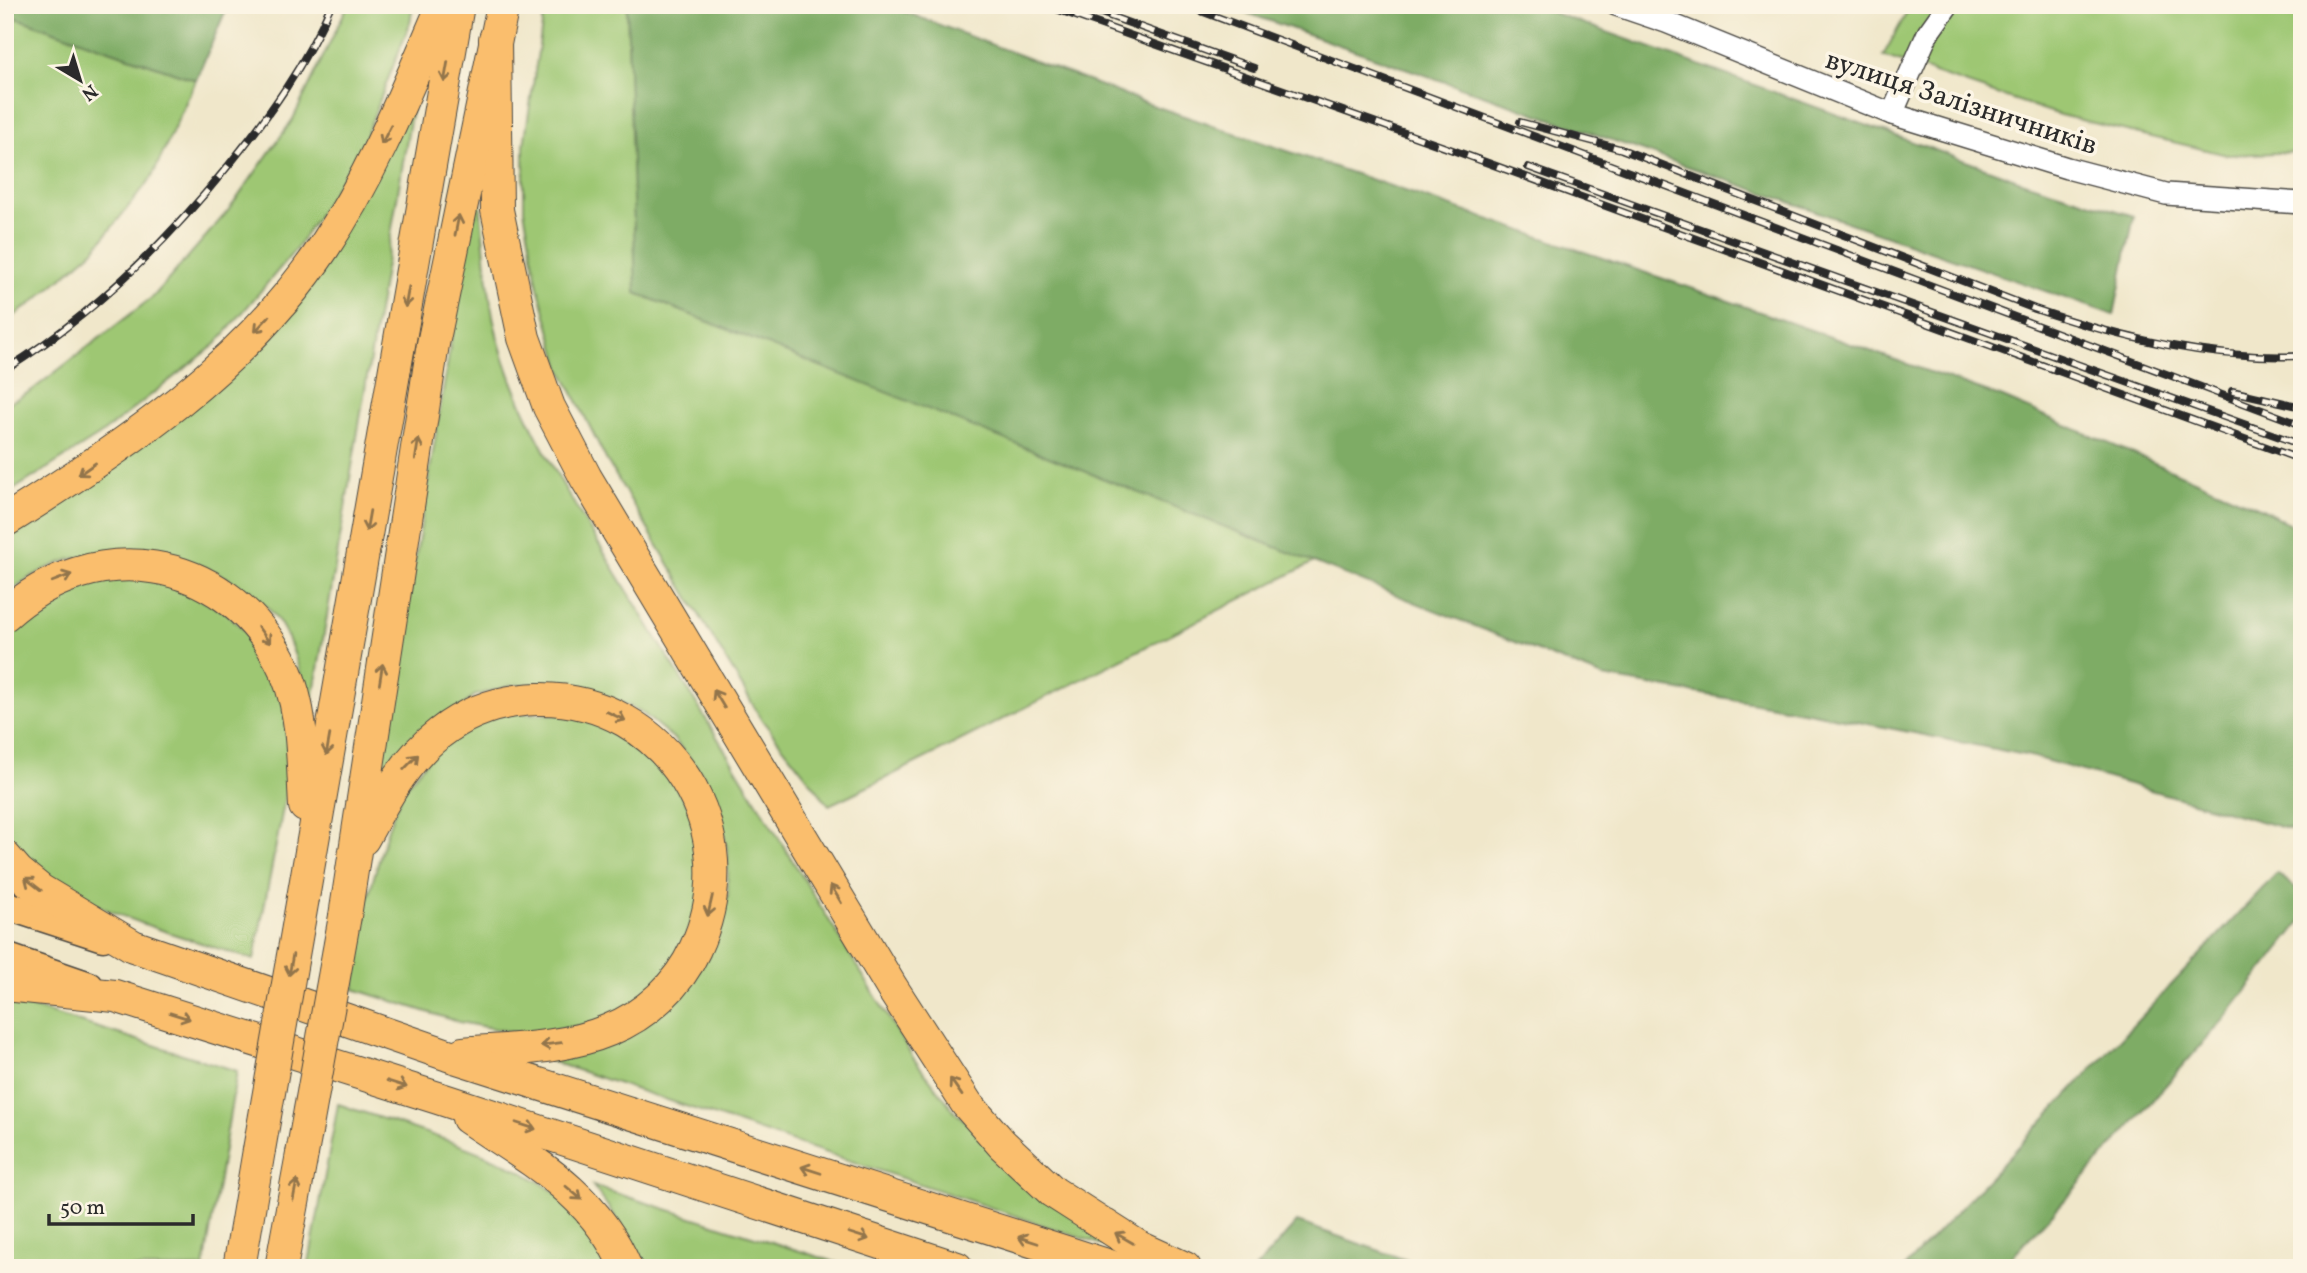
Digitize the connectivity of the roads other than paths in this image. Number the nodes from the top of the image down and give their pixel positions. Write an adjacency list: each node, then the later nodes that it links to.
1 (443, 5): 10 (highway, one-way to 10)
2 (458, 5): 13 (highway, one-way to 13)
3 (503, 5): 7 (highway)
4 (1616, 5): 6 (street, вулиця Залізничників)
5 (1948, 5): 8 (street)
6 (1670, 14): 8 (street, вулиця Залізничників)
7 (495, 38): 14 (highway, one-way to 7); 31 (highway, one-way to 7)
8 (1892, 114): 9 (street, вулиця Залізничників)
9 (2302, 203)
10 (5, 521)
11 (5, 615): 13 (highway, one-way to 13)
12 (5, 857): 16 (highway, one-way to 12)
13 (308, 862): 22 (highway, one-way to 22, bridge)
14 (351, 862): 20 (highway, one-way to 20); 23 (highway, one-way to 14, bridge)
15 (5, 905): 16 (main road)
16 (133, 946): 20 (highway)
17 (5, 957): 19 (main road)
18 (5, 985): 19 (highway)
19 (115, 996): 21 (highway, one-way to 21)
20 (448, 1055): 30 (highway, one-way to 20)
21 (438, 1098): 28 (highway, one-way to 28); 29 (highway, one-way to 29)
22 (246, 1223): 24 (highway); 25 (highway)
23 (288, 1226): 26 (highway); 27 (highway)
24 (228, 1268)
25 (239, 1268)
26 (281, 1268)
27 (290, 1268)
28 (626, 1268)
29 (957, 1268)
30 (1116, 1268)
31 (1185, 1268)

